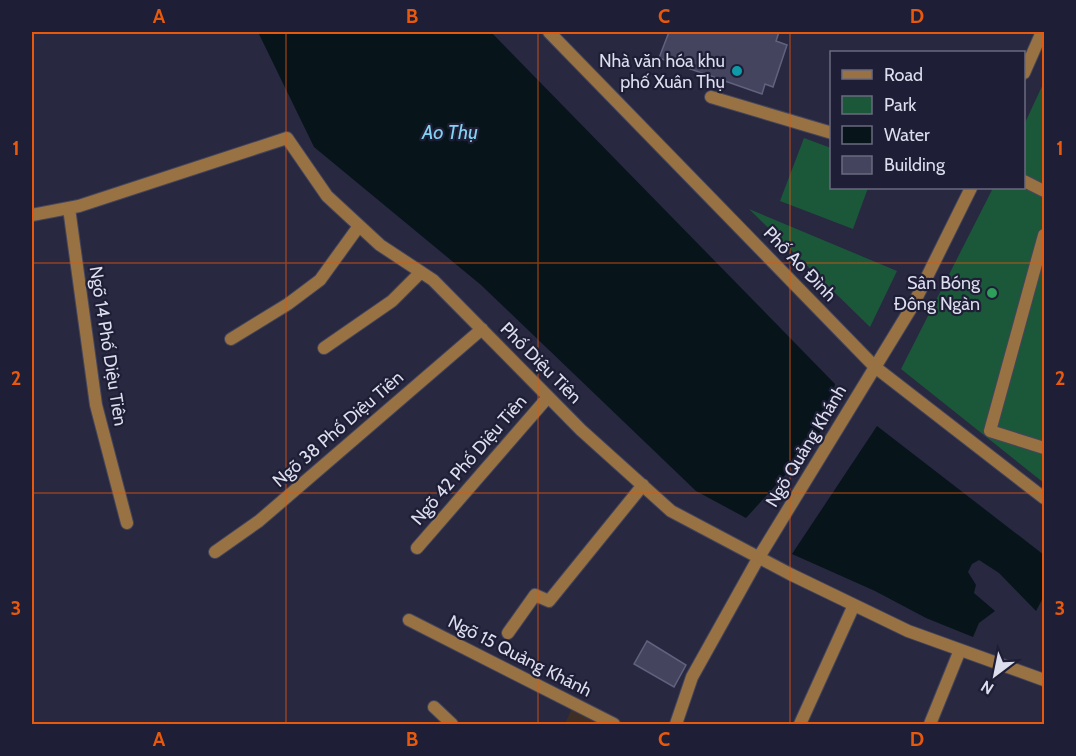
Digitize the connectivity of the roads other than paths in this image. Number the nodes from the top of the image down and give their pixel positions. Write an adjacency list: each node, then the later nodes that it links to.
1 (549, 32): 17 (street, Phố Ao Đình)
2 (1042, 32): 3 (street)
3 (1025, 69)
4 (711, 97): 5 (street)
5 (830, 133)
6 (1025, 182): 8 (street)
7 (971, 189): 17 (street, Ngõ Quảng Khánh)
8 (1044, 191)
9 (69, 208): 10 (street, Phố Diệu Tiên); 11 (street, Phố Diệu Tiên); 22 (street, Ngõ 14 Phố Diệu Tiên)
10 (32, 215)
11 (359, 226): 13 (street, Phố Diệu Tiên); 15 (street)
12 (1044, 235): 19 (street)
13 (421, 272): 14 (street, Phố Diệu Tiên); 16 (street)
14 (482, 329): 18 (street, Phố Diệu Tiên); 24 (street, Ngõ 38 Phố Diệu Tiên)
15 (231, 339)
16 (324, 348)
17 (875, 367): 21 (street, Phố Ao Đình); 25 (street, Ngõ Quảng Khánh)
18 (548, 397): 20 (street, Phố Diệu Tiên); 23 (street, Ngõ 42 Phố Diệu Tiên)
19 (1044, 448)
20 (643, 485): 25 (street, Phố Diệu Tiên); 28 (street)
21 (1044, 498)
22 (127, 523)
23 (417, 548)
24 (215, 552)
25 (759, 557): 26 (street, Phố Diệu Tiên); 34 (street, Ngõ Quảng Khánh)
26 (854, 605): 29 (street, Phố Diệu Tiên); 35 (street)
27 (409, 620): 33 (street, Ngõ 15 Quảng Khánh)
28 (508, 633)
29 (960, 650): 30 (street, Phố Diệu Tiên); 36 (street)
30 (1044, 680)
31 (434, 707): 32 (street)
32 (452, 724)
33 (614, 724)
34 (676, 724)
35 (800, 724)
36 (930, 724)

